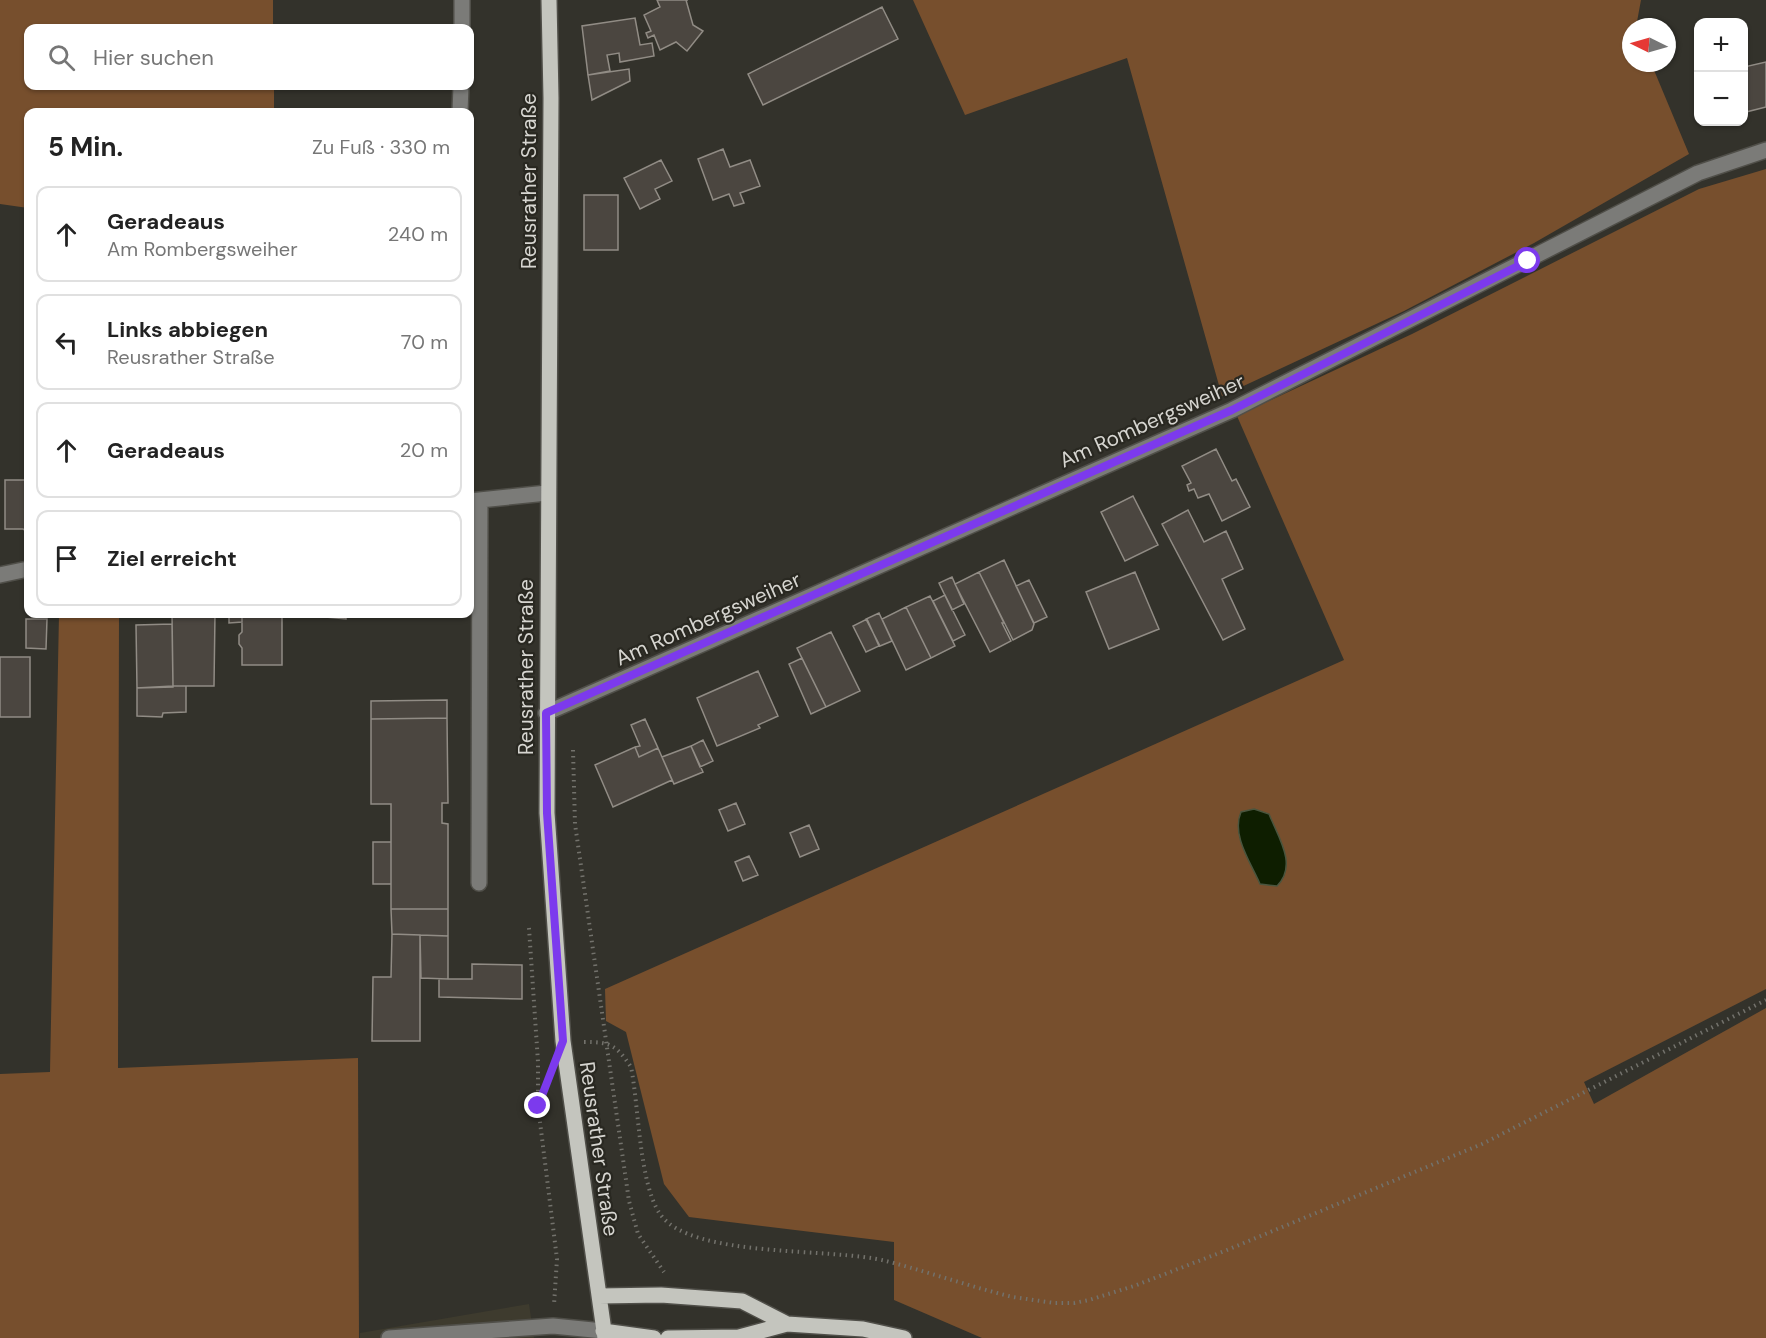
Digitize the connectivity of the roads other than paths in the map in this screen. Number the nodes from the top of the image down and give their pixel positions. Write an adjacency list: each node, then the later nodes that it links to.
1 (462, 0): 3 (street)
2 (549, 0): 7 (main road, Reusrather Straße)
3 (462, 24)
4 (461, 90): 5 (street)
5 (460, 108)
6 (1766, 150): 11 (street, Am Rombergsweiher)
7 (547, 493): 8 (street); 11 (main road, Reusrather Straße)
8 (475, 501): 12 (street)
9 (24, 570): 10 (street)
10 (0, 575)
11 (546, 713): 13 (main road, Reusrather Straße)
12 (479, 883)
13 (599, 1296): 14 (main road); 15 (main road, Reusrather Straße)
14 (787, 1324): 19 (main road); 20 (main road)
15 (604, 1335): 16 (street); 17 (main road)
16 (389, 1338)
17 (654, 1338)
18 (668, 1338): 19 (main road)
19 (726, 1338)
20 (904, 1338)

